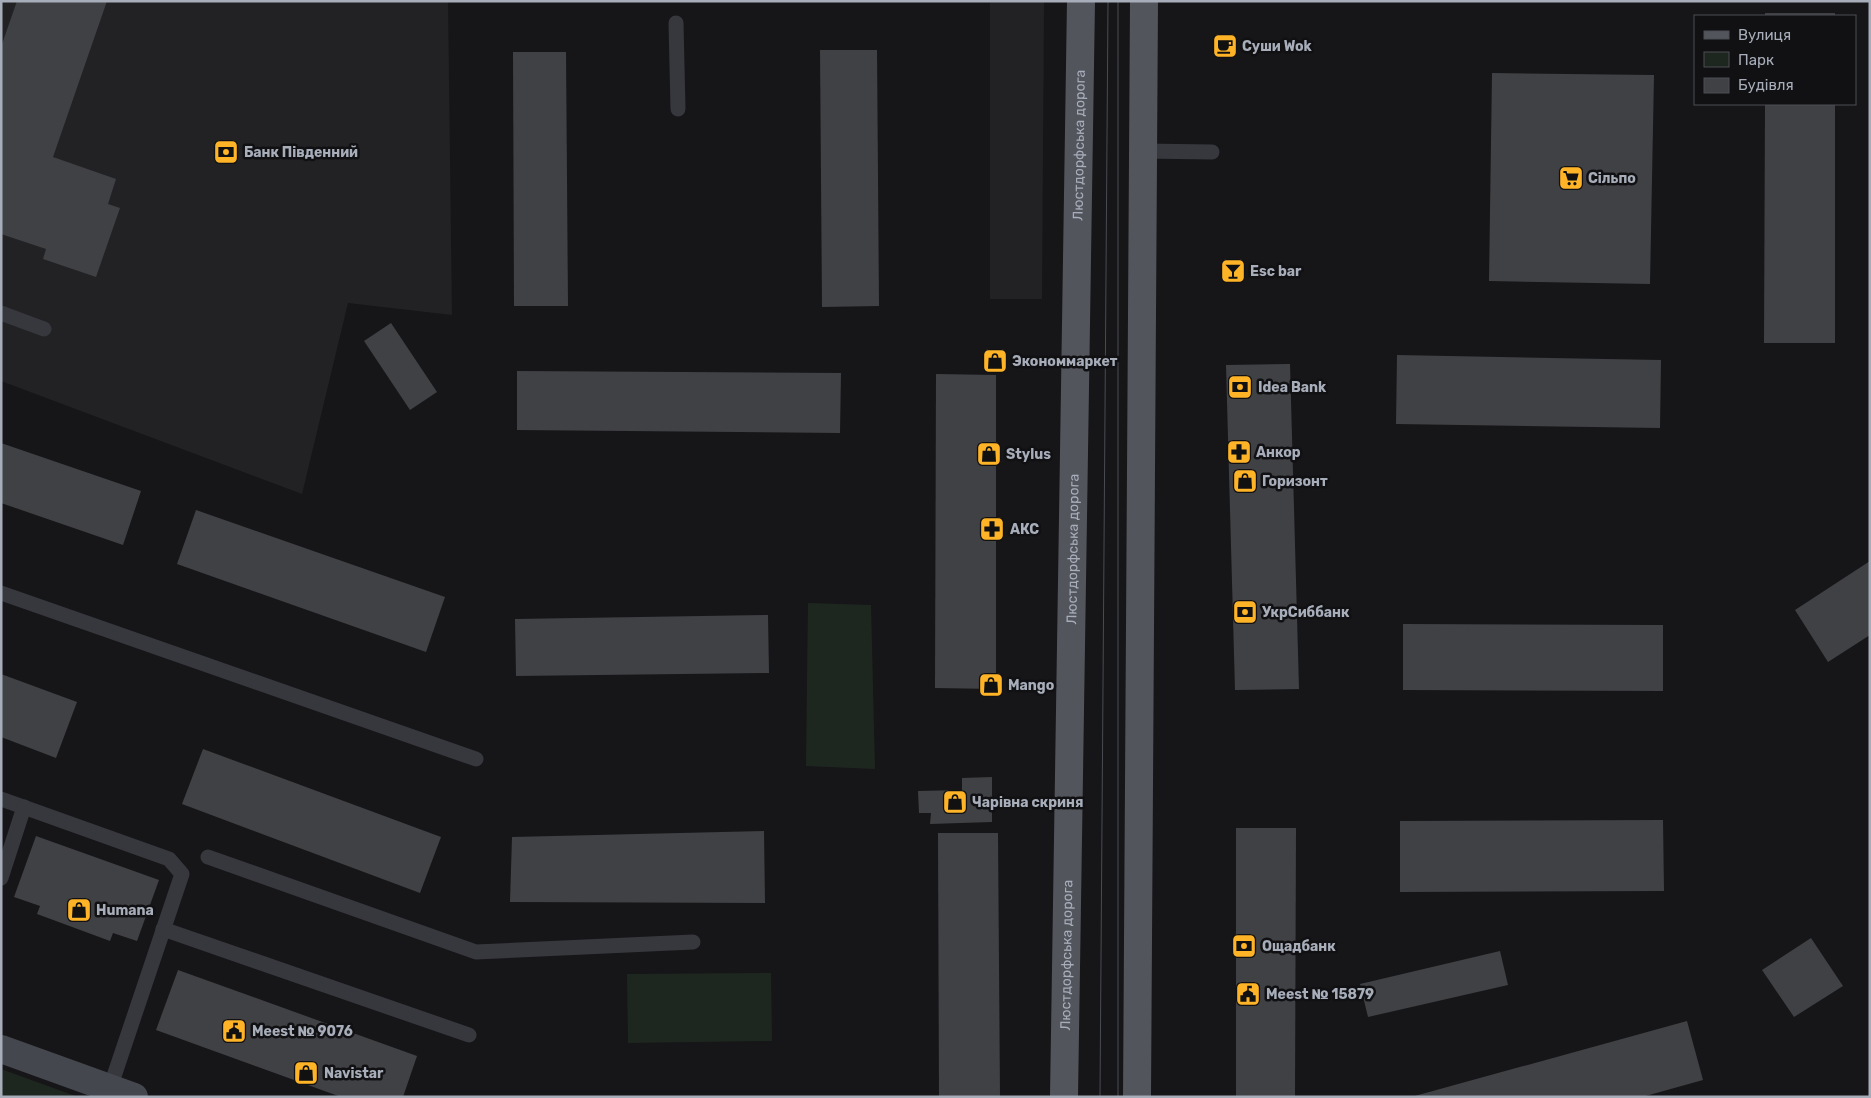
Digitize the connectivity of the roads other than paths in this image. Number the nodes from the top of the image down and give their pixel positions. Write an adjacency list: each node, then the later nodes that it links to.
1 (1081, 1): 20 (main road, Люстдорфська дорога)
2 (1144, 1): 5 (main road)
3 (676, 23): 4 (lane)
4 (678, 109)
5 (1143, 151): 6 (lane); 21 (main road)
6 (1212, 152)
7 (1, 312): 8 (lane)
8 (44, 329)
9 (1, 593): 10 (lane)
10 (476, 759)
11 (1, 799): 12 (lane)
12 (24, 807): 14 (lane); 15 (lane)
13 (208, 857): 16 (lane)
14 (1, 878)
15 (163, 929): 17 (lane); 19 (lane)
16 (693, 942)
17 (469, 1035)
18 (1, 1049): 19 (main road)
19 (122, 1092)
20 (1064, 1097)
21 (1137, 1097)

